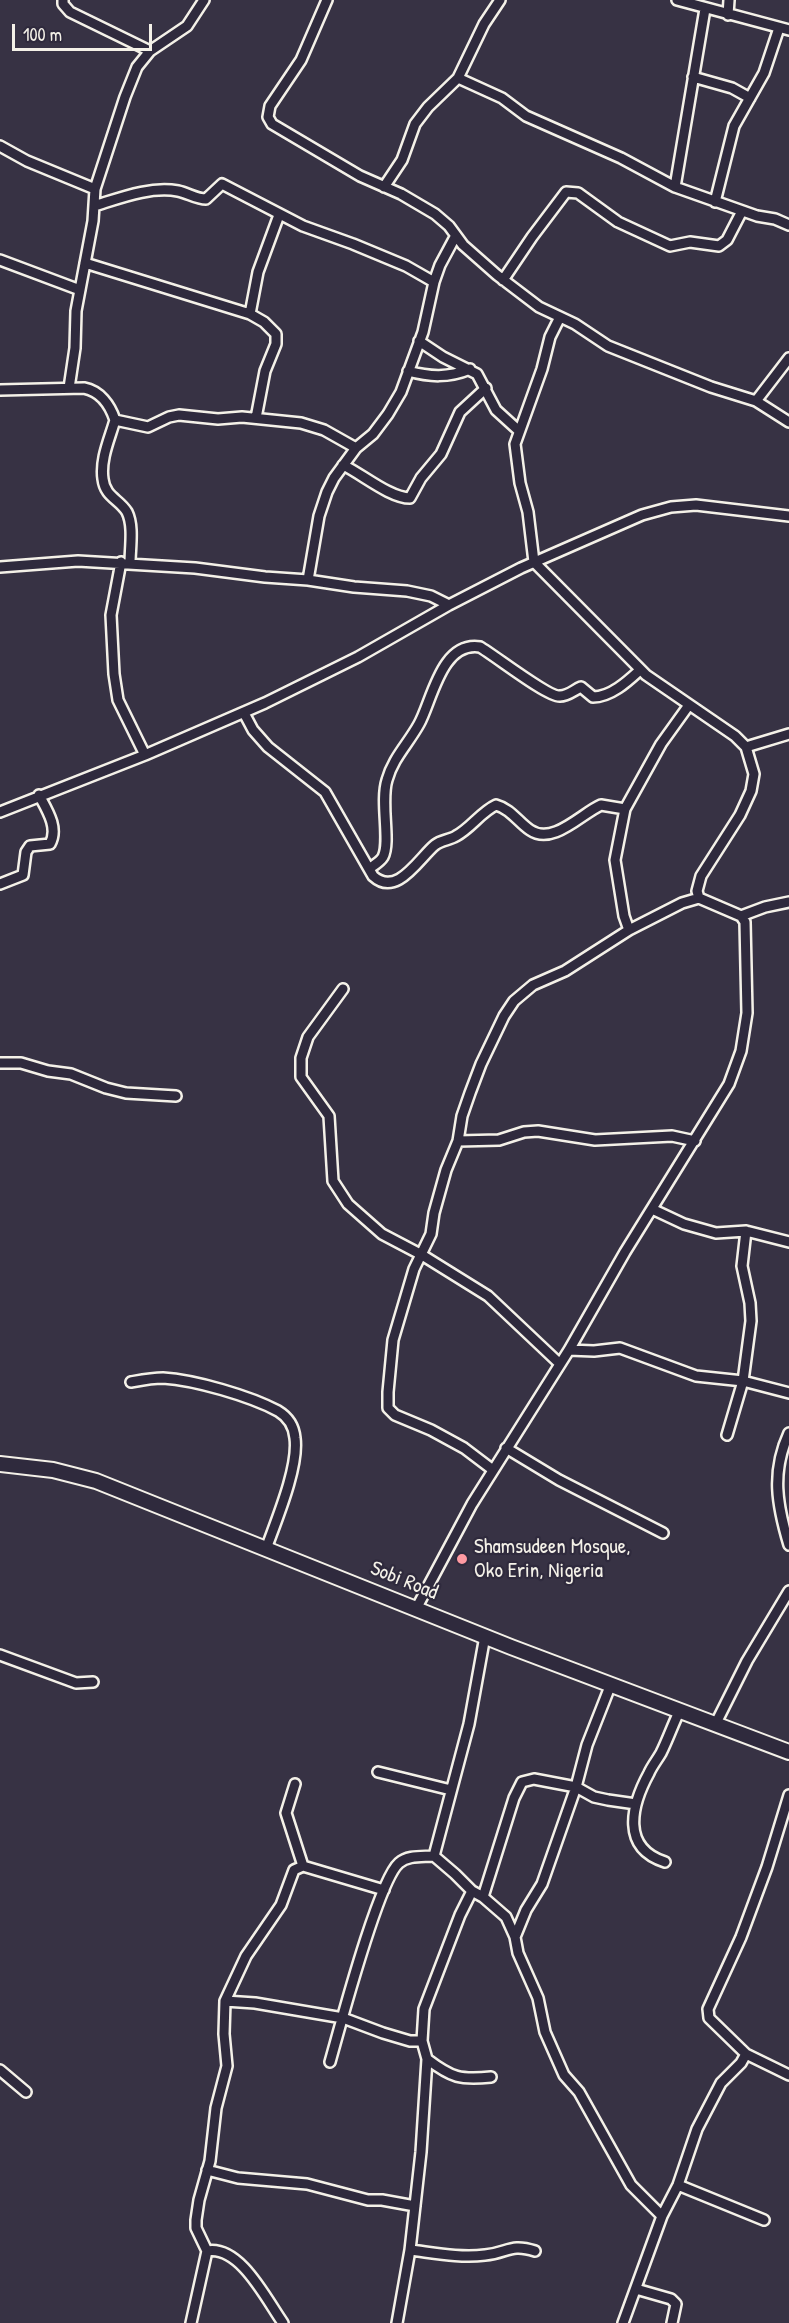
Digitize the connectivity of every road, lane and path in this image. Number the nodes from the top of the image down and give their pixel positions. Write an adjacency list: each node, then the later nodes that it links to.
1 (63, 0): 10 (street)
2 (204, 0): 10 (street)
3 (327, 0): 15 (street)
4 (500, 0): 12 (street)
5 (677, 0): 7 (street)
6 (729, 0): 8 (street)
7 (705, 9): 8 (street); 11 (street)
8 (728, 15): 9 (street)
9 (786, 29): 13 (street)
10 (150, 51): 17 (street)
11 (693, 77): 13 (street); 16 (street)
12 (458, 78): 15 (street); 16 (street)
13 (750, 98): 18 (street)
14 (0, 146): 17 (street)
15 (384, 187): 23 (street)
16 (675, 187): 18 (street)
17 (95, 189): 19 (street)
18 (715, 202): 20 (street)
19 (94, 206): 21 (street); 25 (street)
20 (742, 211): 22 (street); 26 (street)
21 (279, 215): 27 (street); 29 (street)
22 (789, 225)
23 (455, 237): 26 (street); 27 (street)
24 (0, 260): 28 (street)
25 (85, 263): 28 (street); 29 (street)
26 (504, 280): 30 (street)
27 (434, 282): 31 (street)
28 (80, 290): 36 (street)
29 (250, 315): 39 (street)
30 (560, 317): 38 (street); 42 (street)
31 (419, 341): 33 (street); 34 (street)
32 (789, 358): 38 (street)
33 (470, 369): 34 (street); 35 (street)
34 (408, 371): 43 (street)
35 (486, 387): 42 (street); 44 (street)
36 (69, 388): 37 (street); 40 (street)
37 (0, 390)
38 (756, 401): 41 (street)
39 (256, 418): 40 (street); 43 (street)
40 (115, 420): 47 (street)
41 (789, 422)
42 (519, 430): 46 (street)
43 (356, 448): 44 (street)
44 (343, 465): 49 (street)
45 (789, 516): 46 (street)
46 (534, 562): 50 (street); 51 (street)
47 (125, 563): 48 (street); 49 (street); 56 (street)
48 (0, 567)
49 (308, 580): 50 (street)
50 (449, 605): 53 (street)
51 (640, 670): 52 (street); 60 (street)
52 (689, 705): 55 (street); 58 (street)
53 (244, 713): 56 (street); 60 (street)
54 (789, 734): 55 (street)
55 (746, 747): 62 (street)
56 (145, 754): 57 (street)
57 (39, 795): 59 (street); 61 (street)
58 (625, 809): 60 (street); 65 (street)
59 (0, 812)
60 (369, 869)
61 (0, 884)
62 (699, 898): 64 (street); 65 (street)
63 (789, 902): 64 (street)
64 (741, 916): 70 (street)
65 (629, 930): 69 (street)
66 (343, 989): 74 (street)
67 (0, 1063): 68 (street)
68 (176, 1096)
69 (458, 1141): 70 (street); 74 (street)
70 (695, 1141): 71 (street)
71 (652, 1209): 72 (street); 75 (street)
72 (746, 1231): 73 (street); 77 (street)
73 (789, 1242)
74 (422, 1255): 76 (street); 84 (street)
75 (569, 1350): 76 (street); 77 (street)
76 (560, 1364): 82 (street)
77 (743, 1381): 79 (street); 81 (street)
78 (131, 1382): 87 (street)
79 (789, 1393)
80 (789, 1433): 86 (street)
81 (727, 1435)
82 (506, 1448): 84 (street); 85 (street)
83 (0, 1464): 87 (highway, Sobi Road)
84 (493, 1470): 89 (street)
85 (663, 1533)
86 (789, 1545)
87 (266, 1549): 89 (highway, Sobi Road)
88 (789, 1591): 95 (street)
89 (416, 1609): 90 (highway, Sobi Road)
90 (485, 1636): 93 (highway, Sobi Road); 100 (street)
91 (0, 1655): 92 (street)
92 (93, 1682)
93 (611, 1684): 94 (highway, Sobi Road); 99 (street)
94 (680, 1710): 95 (highway, Sobi Road); 102 (street)
95 (716, 1723): 96 (highway, Sobi Road)
96 (789, 1752)
97 (378, 1772): 100 (street)
98 (295, 1784): 105 (street)
99 (576, 1787): 102 (street); 108 (street); 109 (street)
100 (451, 1790): 103 (street)
101 (789, 1795): 113 (street)
102 (636, 1804): 104 (street)
103 (434, 1856): 106 (street); 107 (street)
104 (665, 1862)
105 (303, 1866): 106 (street); 110 (street)
106 (384, 1890): 111 (street)
107 (472, 1891): 108 (street); 112 (street)
108 (483, 1897): 109 (street)
109 (515, 1937): 123 (street)
110 (225, 2001): 111 (street); 120 (street)
111 (343, 2018): 112 (street); 115 (street)
112 (422, 2041): 114 (street)
113 (746, 2054): 117 (street); 121 (street)
114 (427, 2059): 118 (street); 122 (street)
115 (330, 2062)
116 (0, 2070): 119 (street)
117 (789, 2075)
118 (491, 2077)
119 (26, 2092)
120 (207, 2170): 122 (street); 126 (street)
121 (678, 2186): 123 (street); 124 (street)
122 (415, 2206): 125 (street)
123 (662, 2216): 128 (street)
124 (764, 2220)
125 (411, 2250): 127 (street); 131 (street)
126 (207, 2251): 129 (street); 130 (street)
127 (535, 2251)
128 (636, 2289): 132 (street); 133 (street)
129 (191, 2323)
130 (283, 2323)
131 (397, 2323)
132 (623, 2323)
133 (672, 2323)

